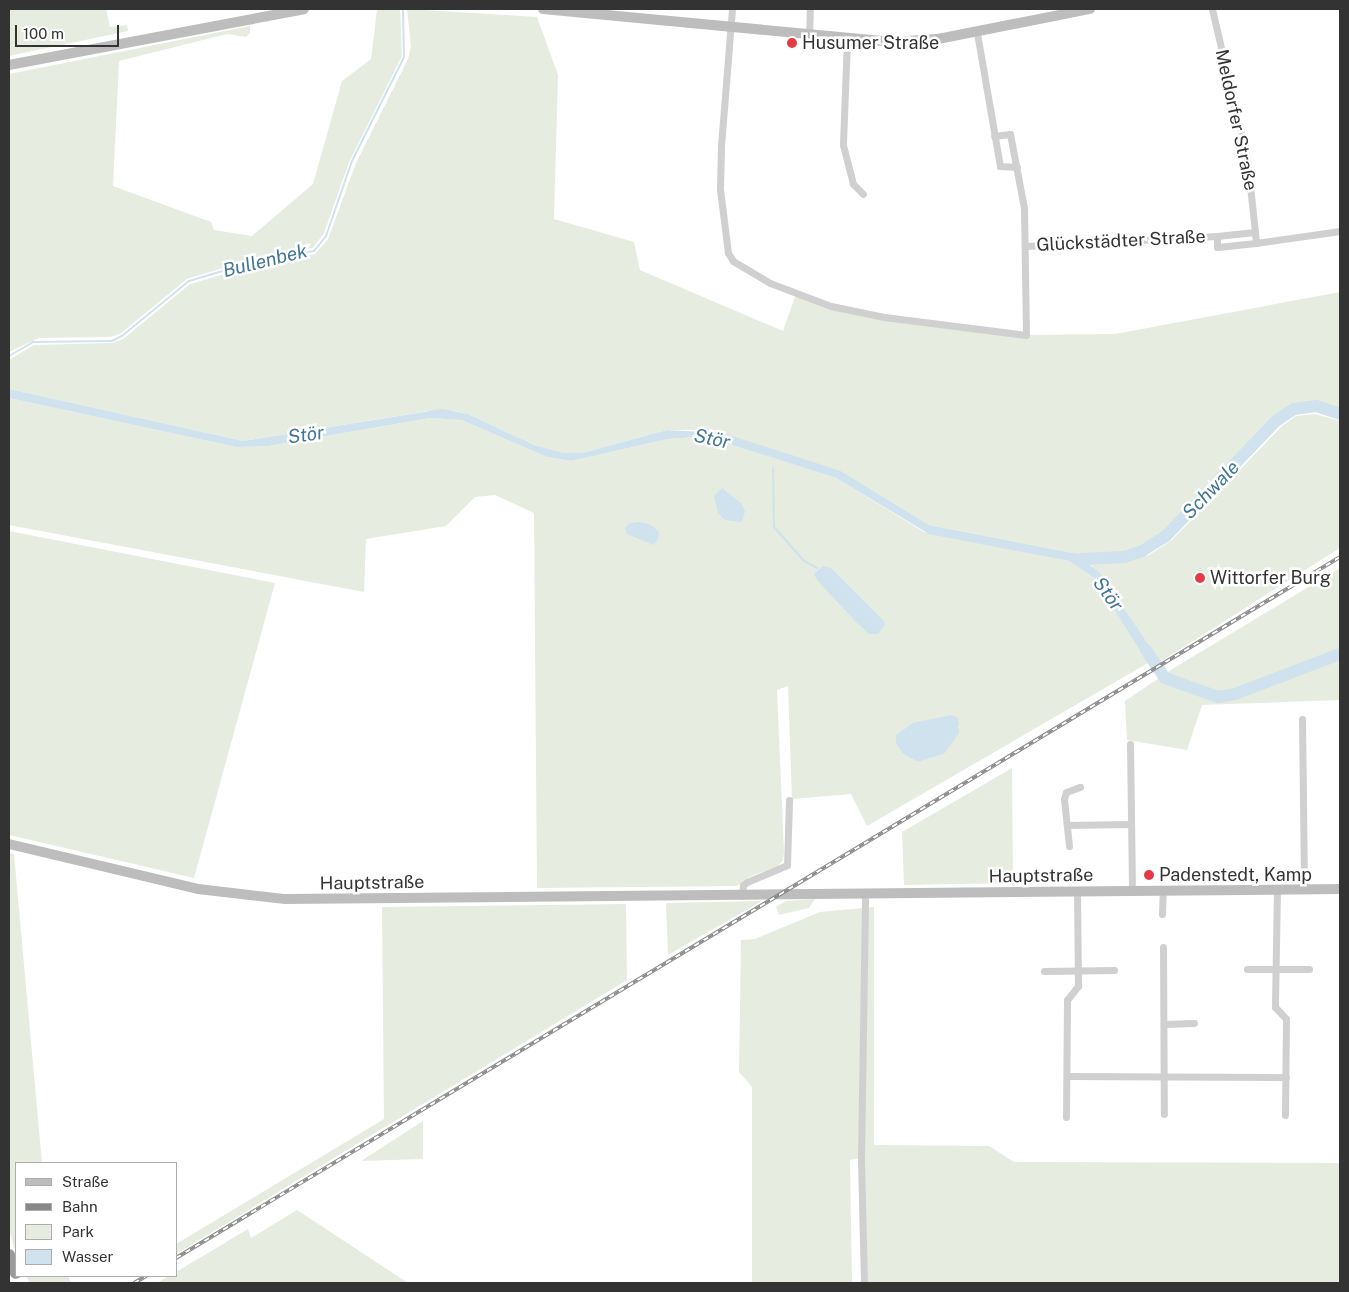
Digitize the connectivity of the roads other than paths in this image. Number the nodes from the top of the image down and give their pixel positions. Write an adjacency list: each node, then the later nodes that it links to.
1 (304, 9): 11 (street)
2 (543, 9): 7 (street)
3 (732, 9): 7 (street)
4 (810, 9): 9 (street)
5 (1090, 9): 8 (street)
6 (1212, 9): 16 (street, Meldorfer Straße)
7 (732, 28): 9 (street); 19 (street)
8 (977, 33): 10 (street); 12 (street)
9 (809, 35): 10 (street)
10 (847, 39): 14 (street)
11 (9, 65)
12 (994, 136): 13 (street); 13 (street)
13 (1018, 167): 19 (street)
14 (863, 194)
15 (1340, 231): 18 (street, Glückstädter Straße)
16 (1255, 232): 17 (street, Glückstädter Straße); 18 (street)
17 (1217, 236): 18 (street, Glückstädter Straße); 19 (street, Glückstädter Straße)
18 (1256, 243)
19 (1026, 246)
20 (1302, 719): 28 (street)
21 (1130, 744): 24 (street)
22 (1080, 787): 25 (street)
23 (789, 800): 35 (street)
24 (1131, 824): 25 (street); 32 (street)
25 (1067, 825): 27 (street)
26 (9, 844): 35 (street, Hauptstraße)
27 (1069, 846)
28 (1304, 888): 29 (street, Hauptstraße); 30 (street, Hauptstraße)
29 (1276, 889): 33 (street, Hauptstraße); 39 (street)
30 (1340, 889)
31 (1077, 891): 32 (street, Hauptstraße); 34 (street, Hauptstraße); 41 (street)
32 (1132, 891): 33 (street, Hauptstraße)
33 (1163, 891): 36 (street)
34 (865, 894): 35 (street, Hauptstraße); 54 (street)
35 (742, 896)
36 (1162, 914)
37 (1163, 947): 45 (street)
38 (1247, 969): 39 (street)
39 (1276, 969): 40 (street); 48 (street)
40 (1309, 969)
41 (1077, 970): 42 (street); 43 (street); 46 (street)
42 (1114, 970)
43 (1044, 971)
44 (1194, 1023): 45 (street)
45 (1164, 1024): 47 (street)
46 (1067, 1076): 47 (street); 51 (street)
47 (1164, 1077): 48 (street); 49 (street)
48 (1286, 1077): 50 (street)
49 (1164, 1114)
50 (1285, 1115)
51 (1066, 1117)
52 (9, 1256): 53 (highway)
53 (15, 1270)
54 (864, 1283)

